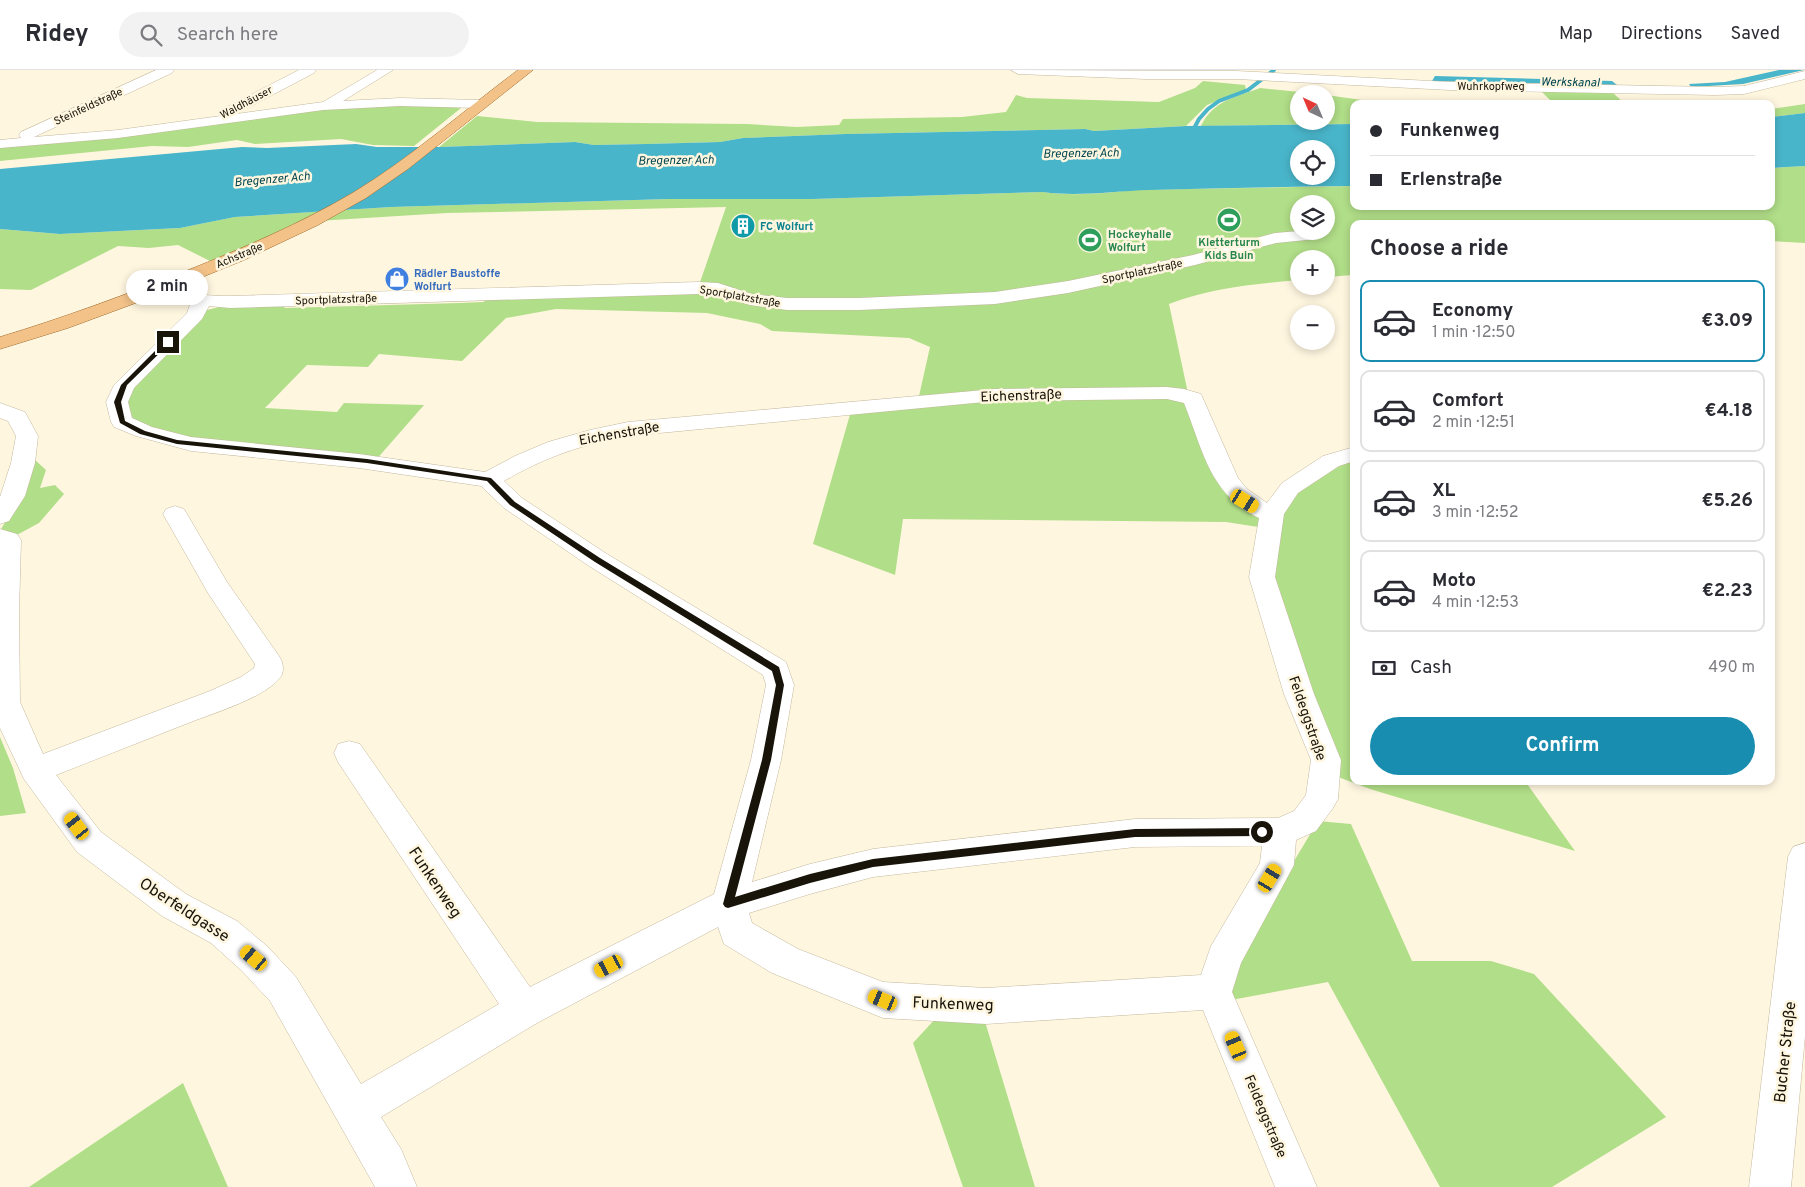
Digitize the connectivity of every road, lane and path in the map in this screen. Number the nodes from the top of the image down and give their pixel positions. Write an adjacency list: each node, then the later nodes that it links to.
1 (167, 70): 11 (street, Steinfeldstraße)
2 (309, 70): 10 (street, Waldhäuser)
3 (386, 70): 9 (street)
4 (526, 70): 8 (main road, Achstraße)
5 (1018, 70): 6 (street, Wuhrkopfweg)
6 (1236, 73): 7 (street, Wuhrkopfweg)
7 (1805, 75)
8 (480, 104): 9 (street); 13 (main road, Achstraße)
9 (323, 106): 10 (street)
10 (210, 121): 11 (street)
11 (5, 143)
12 (1290, 237): 14 (street, Sportplatzstraße)
13 (167, 284): 14 (street, Sportplatzstraße); 15 (main road, Achstraße)
14 (202, 300): 18 (street)
15 (0, 342)
16 (0, 410): 21 (street)
17 (1350, 455): 20 (street, Feldeggstraße)
18 (489, 480): 20 (street, Eichenstraße); 27 (street)
19 (175, 514): 24 (street)
20 (1272, 514): 25 (street, Feldeggstraße)
21 (0, 516)
22 (0, 537): 24 (street, Oberfeldgasse)
23 (349, 753): 29 (street, Funkenweg)
24 (36, 770): 30 (street, Oberfeldgasse)
25 (1280, 832): 27 (street); 28 (street)
26 (1805, 857): 33 (street, Bucher Straße)
27 (728, 904): 28 (street, Funkenweg); 29 (street)
28 (1214, 992): 32 (street, Feldeggstraße)
29 (524, 1010): 30 (street)
30 (354, 1110): 31 (street, Oberfeldgasse)
31 (396, 1187)
32 (1296, 1187)
33 (1770, 1187)

